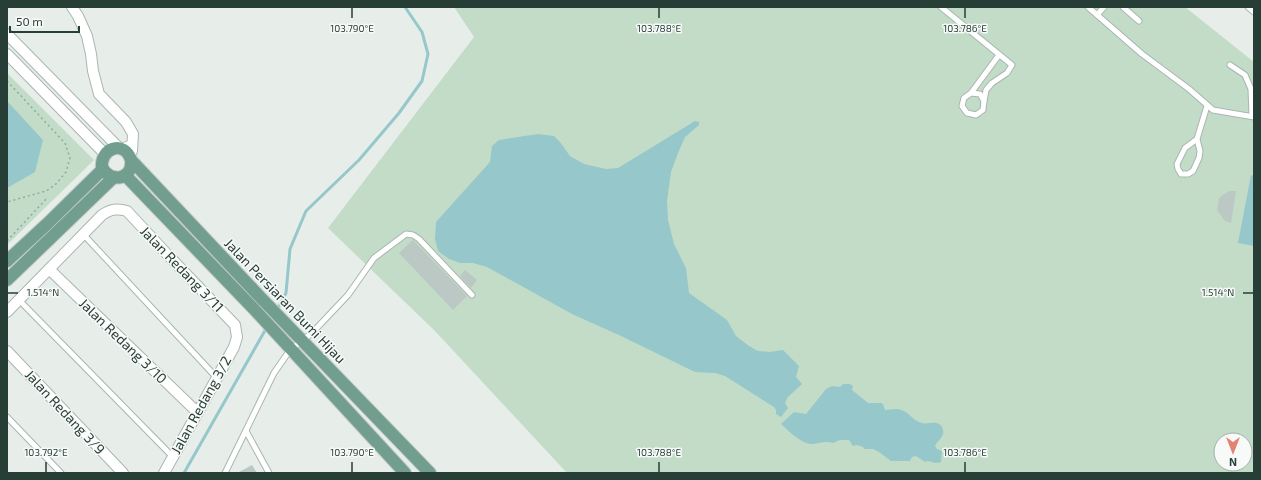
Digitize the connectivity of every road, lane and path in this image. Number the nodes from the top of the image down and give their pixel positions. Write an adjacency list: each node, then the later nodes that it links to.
1 (72, 7): 22 (street)
2 (941, 7): 12 (lane)
3 (1088, 7): 8 (lane)
4 (1104, 7): 8 (lane)
5 (1123, 7): 9 (lane)
6 (1248, 7): 7 (lane)
7 (1254, 12)
8 (1097, 15): 17 (lane)
9 (1139, 21)
10 (7, 34): 19 (street)
11 (7, 54): 20 (street)
12 (999, 55): 15 (lane); 16 (lane)
13 (1230, 65): 18 (lane)
14 (7, 81): 28 (path)
15 (971, 93): 16 (lane); 16 (lane)
16 (984, 101)
17 (1207, 106): 18 (lane); 21 (lane)
18 (1253, 116)
19 (94, 122): 20 (street); 22 (street)
20 (84, 132): 23 (street)
21 (1197, 139): 21 (lane)
22 (125, 148): 23 (main road); 24 (main road)
23 (105, 154): 25 (main road)
24 (131, 160): 26 (main road); 38 (main road, Jalan Persiaran Bumi Hijau)
25 (103, 169): 26 (main road); 31 (main road)
26 (120, 176): 33 (main road); 39 (main road, Jalan Persiaran Bumi Hijau)
27 (48, 197): 30 (path)
28 (7, 202)
29 (83, 234): 32 (street); 37 (street, Jalan Redang 3/11); 41 (lane)
30 (7, 241)
31 (7, 261)
32 (49, 269): 35 (street); 42 (street, Jalan Redang 3/10)
33 (7, 280)
34 (472, 295): 38 (lane)
35 (19, 300): 36 (street); 45 (lane)
36 (7, 312)
37 (237, 337): 41 (street, Jalan Redang 3/2)
38 (301, 340): 39 (lane); 52 (main road, Jalan Persiaran Bumi Hijau)
39 (290, 350): 44 (lane); 51 (main road, Jalan Persiaran Bumi Hijau)
40 (7, 351): 47 (street, Jalan Redang 3/9)
41 (217, 378): 42 (street, Jalan Redang 3/2)
42 (197, 412): 45 (street, Jalan Redang 3/2)
43 (7, 417): 46 (lane)
44 (246, 432): 49 (lane); 50 (lane)
45 (173, 457): 48 (street, Jalan Redang 3/2)
46 (61, 473)
47 (123, 473)
48 (164, 473)
49 (225, 473)
50 (269, 473)
51 (405, 473)
52 (430, 473)

